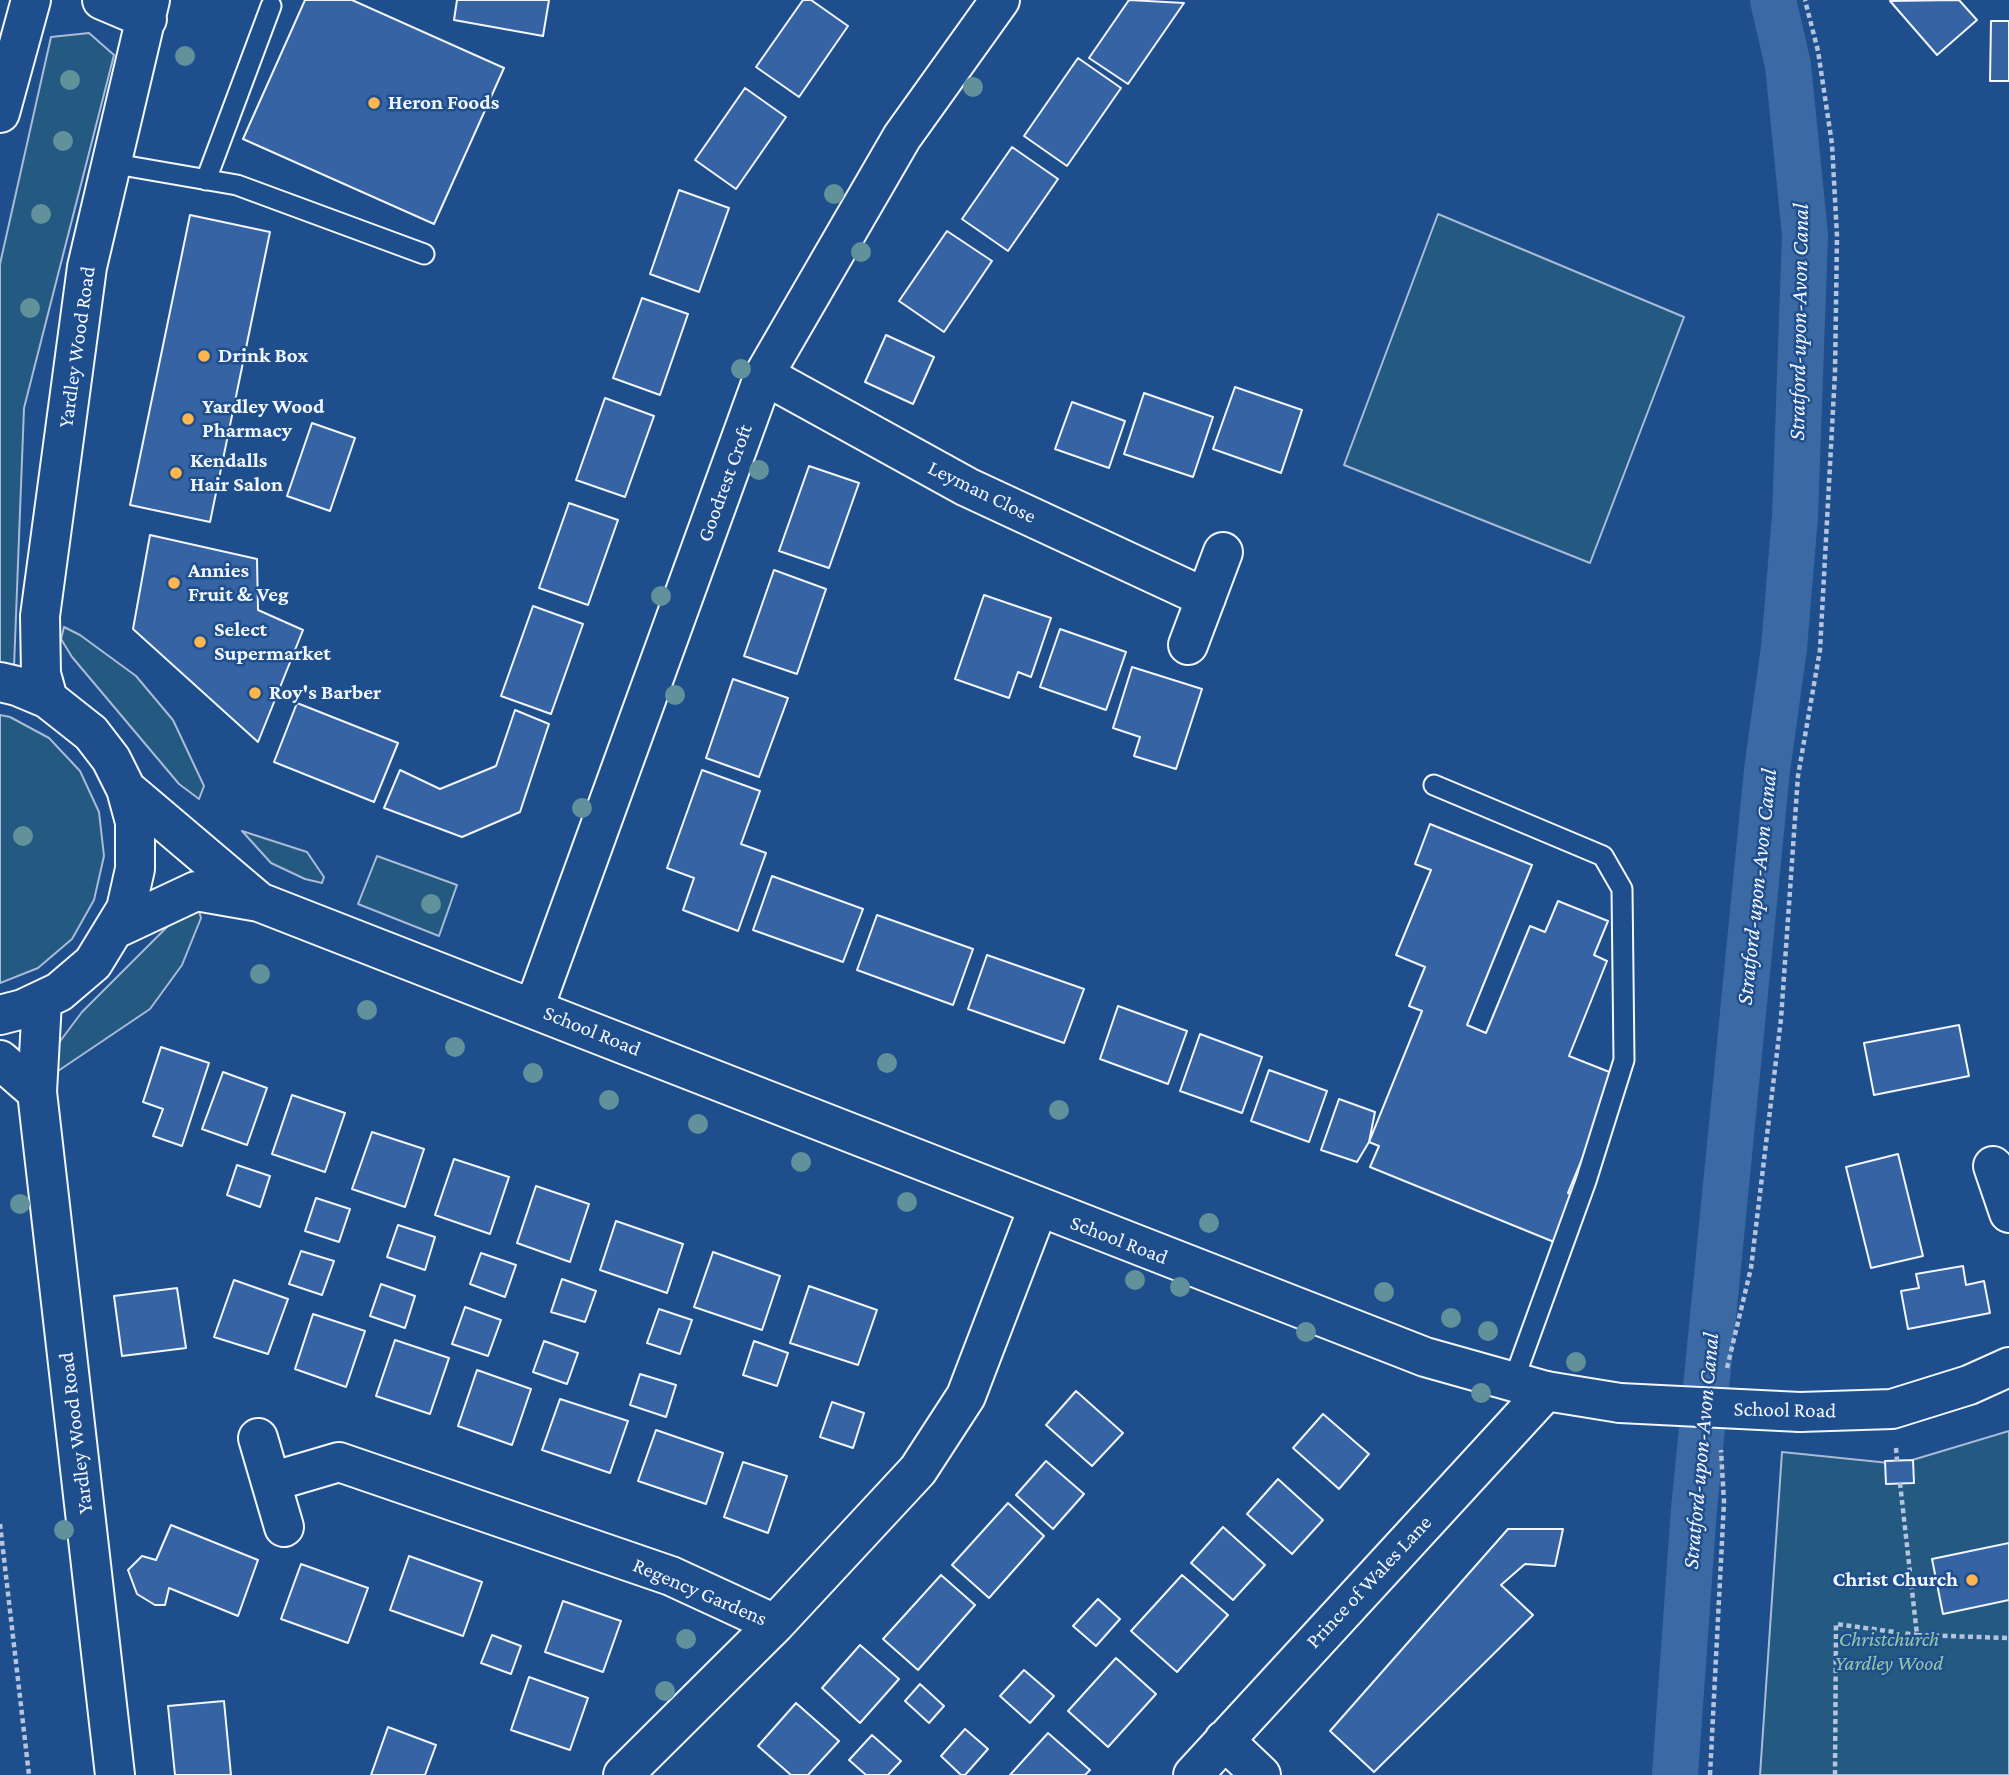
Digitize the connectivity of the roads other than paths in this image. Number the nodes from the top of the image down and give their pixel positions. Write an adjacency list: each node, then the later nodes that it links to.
1 (31, 0): 2 (street); 7 (street)
2 (43, 0)
3 (103, 0): 6 (street)
4 (1000, 0): 11 (street, Goodrest Croft)
5 (271, 6): 9 (lane)
6 (149, 10): 8 (street, Yardley Wood Road)
7 (0, 113)
8 (110, 163): 9 (lane); 16 (street, Yardley Wood Road)
9 (206, 180): 10 (lane)
10 (424, 254)
11 (764, 375): 13 (street, Leyman Close); 22 (street, Goodrest Croft)
12 (1223, 552): 13 (street)
13 (1206, 598): 14 (street)
14 (1188, 645)
15 (0, 682): 16 (street)
16 (48, 699): 18 (street)
17 (1434, 785): 30 (lane)
18 (126, 789): 19 (street, School Road); 20 (street)
19 (259, 902): 20 (street, School Road); 22 (street, School Road)
20 (115, 929): 21 (street)
21 (42, 1001): 23 (street); 25 (street, Yardley Wood Road)
22 (534, 1009): 27 (street, School Road)
23 (0, 1015)
24 (0, 1060): 25 (street)
25 (37, 1092): 36 (street, Yardley Wood Road)
26 (1993, 1166): 28 (street)
27 (1038, 1209): 30 (street, School Road); 34 (street, Regency Gardens)
28 (2009, 1213)
29 (2009, 1367): 30 (street, School Road, bridge)
30 (1530, 1386): 35 (street, Prince of Wales Lane)
31 (258, 1438): 32 (street)
32 (271, 1482): 33 (street); 34 (street, Regency Gardens)
33 (284, 1527)
34 (775, 1624): 37 (street)
35 (1224, 1741): 38 (street, Prince of Wales Lane); 39 (street)
36 (115, 1775)
37 (623, 1775)
38 (1193, 1775)
39 (1261, 1775)

